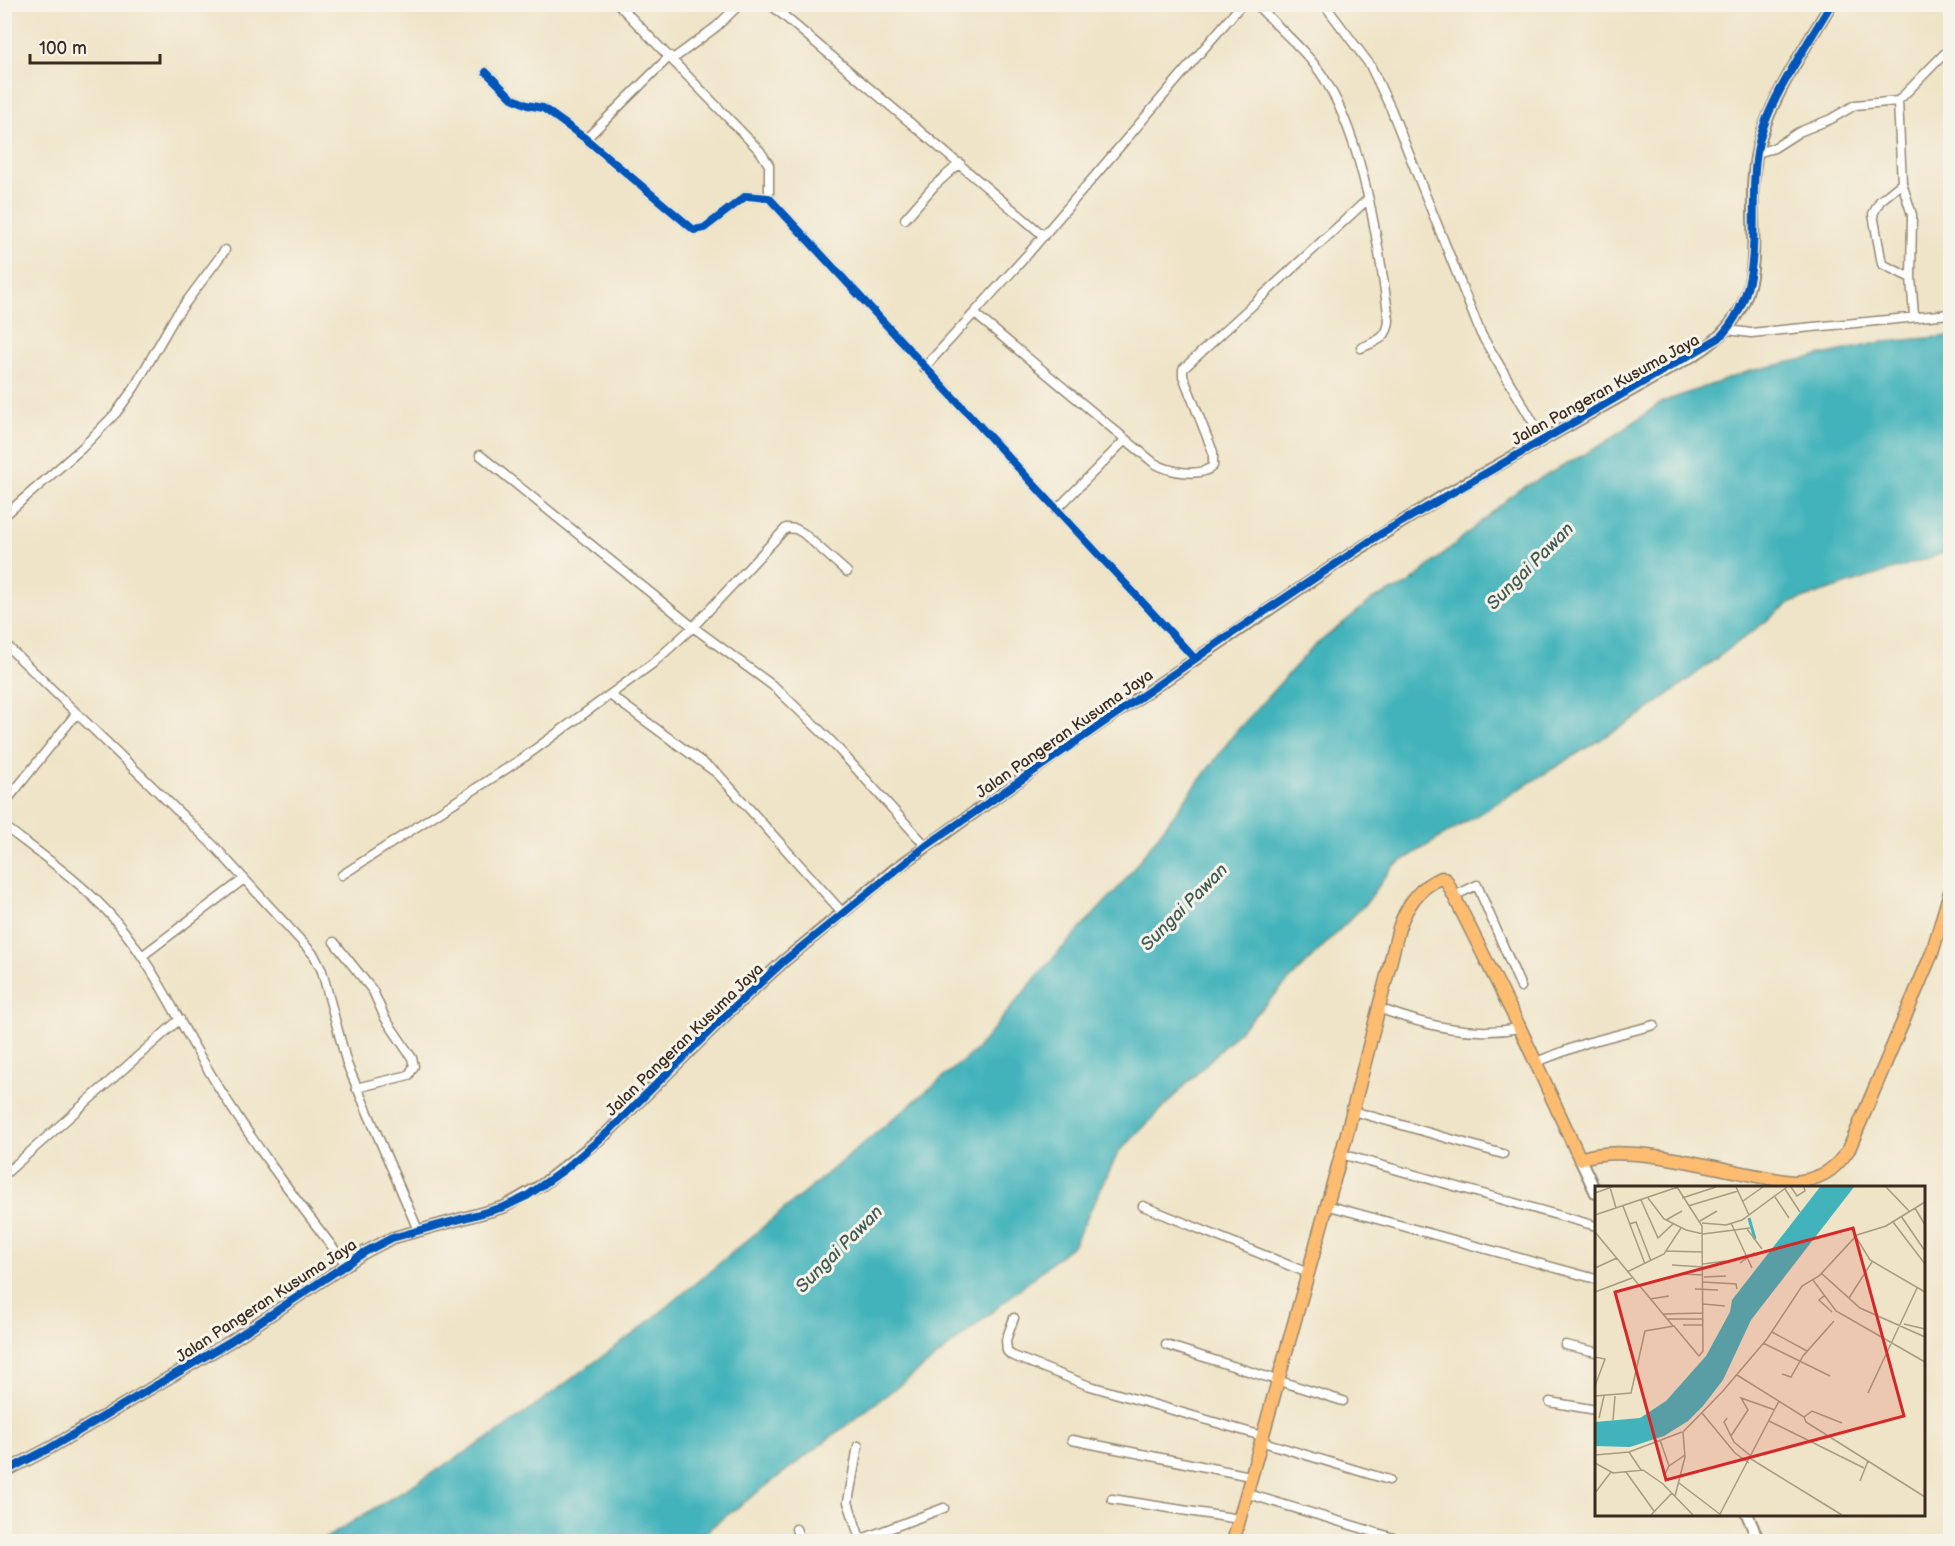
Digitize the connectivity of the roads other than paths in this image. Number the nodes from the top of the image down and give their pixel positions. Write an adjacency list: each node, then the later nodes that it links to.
1 (618, 4): 9 (street)
2 (740, 4): 9 (street)
3 (770, 4): 14 (street)
4 (1242, 4): 19 (street)
5 (1256, 4): 17 (street)
6 (1324, 4): 28 (street)
7 (1831, 4): 13 (street, Jalan Pangeran Kusuma Jaya)
8 (1950, 48): 11 (street)
9 (672, 57): 12 (street); 16 (street)
10 (486, 72): 12 (street)
11 (1898, 101): 13 (street); 15 (street)
12 (586, 140): 16 (street)
13 (1757, 153): 25 (street, Jalan Pangeran Kusuma Jaya)
14 (960, 163): 18 (street); 19 (street)
15 (1902, 183): 21 (street); 21 (street)
16 (769, 198): 27 (street)
17 (1368, 199): 26 (street); 29 (street)
18 (905, 219)
19 (1044, 236): 22 (street)
20 (225, 250): 32 (street)
21 (1911, 278): 24 (street)
22 (975, 314): 27 (street); 29 (street)
23 (1950, 314): 24 (street)
24 (1914, 315): 25 (street)
25 (1728, 330): 28 (street, Jalan Pangeran Kusuma Jaya)
26 (1361, 348)
27 (924, 368): 31 (street)
28 (1543, 439): 36 (street, Jalan Pangeran Kusuma Jaya)
29 (1125, 440): 31 (street)
30 (480, 455): 34 (street)
31 (1056, 510): 36 (street)
32 (4, 516)
33 (847, 572): 34 (street)
34 (693, 627): 37 (street); 41 (street)
35 (4, 644): 38 (street)
36 (1195, 659): 41 (street, Jalan Pangeran Kusuma Jaya)
37 (610, 695): 42 (street); 46 (street)
38 (75, 714): 39 (street); 43 (street)
39 (4, 804)
40 (4, 826): 48 (street)
41 (926, 846): 46 (street, Jalan Pangeran Kusuma Jaya)
42 (342, 875)
43 (244, 879): 48 (street); 55 (street)
44 (1950, 891): 59 (main road)
45 (1454, 896): 49 (street); 50 (main road); 53 (main road)
46 (842, 912): 65 (street, Jalan Pangeran Kusuma Jaya)
47 (334, 942): 55 (street)
48 (142, 956): 51 (street)
49 (1521, 987)
50 (1381, 1009): 53 (street); 56 (main road)
51 (180, 1019): 60 (street); 66 (street)
52 (1654, 1025): 54 (street)
53 (1520, 1028): 54 (main road)
54 (1543, 1058): 59 (main road)
55 (356, 1088): 65 (street)
56 (1353, 1111): 57 (main road); 58 (street)
57 (1341, 1154): 62 (main road); 64 (street)
58 (1503, 1154)
59 (1580, 1159): 61 (street)
60 (4, 1174)
61 (1595, 1191)
62 (1326, 1205): 67 (main road); 68 (street)
63 (1143, 1206): 67 (street)
64 (1595, 1226)
65 (418, 1230): 66 (street, Jalan Pangeran Kusuma Jaya)
66 (345, 1263): 80 (street, Jalan Pangeran Kusuma Jaya)
67 (1308, 1273): 73 (main road)
68 (1595, 1279)
69 (1014, 1318): 77 (street)
70 (1166, 1345): 73 (street)
71 (1565, 1345): 72 (street)
72 (1595, 1352)
73 (1279, 1378): 74 (street); 77 (main road)
74 (1343, 1401)
75 (1550, 1402): 76 (street)
76 (1595, 1410)
77 (1261, 1438): 81 (main road); 82 (street)
78 (1072, 1440): 81 (street)
79 (858, 1446): 89 (street)
80 (4, 1472)
81 (1250, 1476): 83 (main road)
82 (1389, 1480)
83 (1245, 1493): 87 (main road); 92 (street)
84 (1112, 1499): 87 (street)
85 (944, 1508): 89 (street)
86 (1747, 1516): 93 (street)
87 (1239, 1519): 91 (main road)
88 (796, 1529): 90 (street)
89 (858, 1541)
90 (801, 1542)
91 (1233, 1542)
92 (1407, 1542)
93 (1760, 1542)

